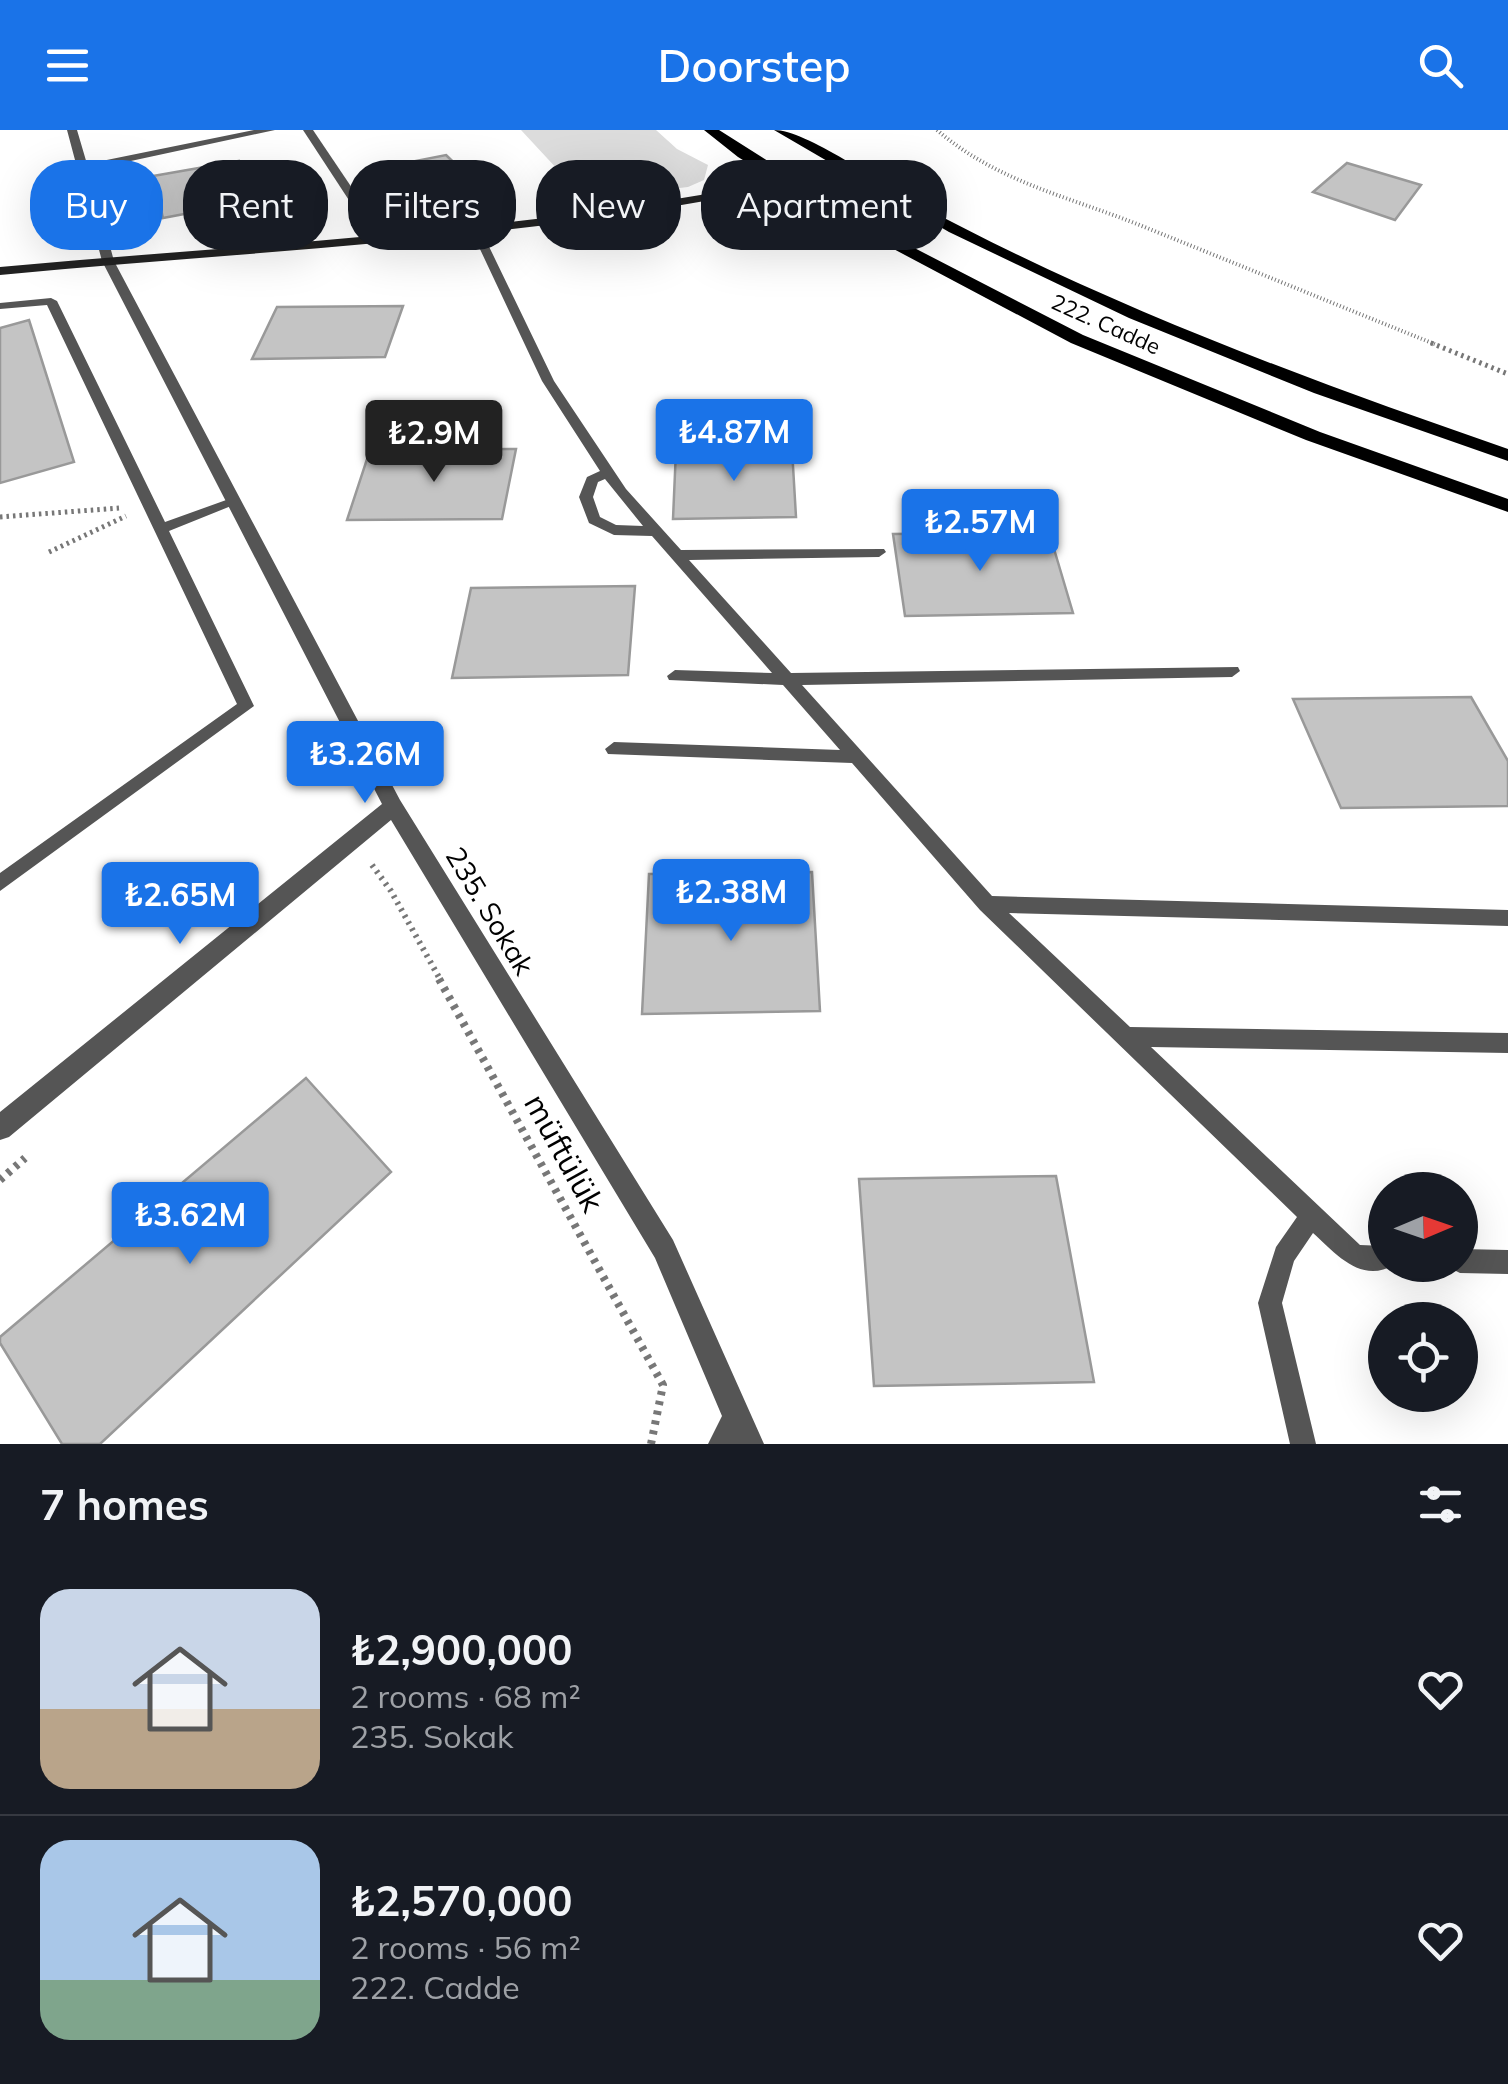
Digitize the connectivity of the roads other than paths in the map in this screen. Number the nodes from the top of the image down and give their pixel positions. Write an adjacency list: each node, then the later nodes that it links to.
1 (72, 130): 6 (street, 235. Sokak)
2 (270, 130): 7 (street)
3 (308, 130): 10 (street)
4 (711, 130): 8 (main road, 222. Cadde)
5 (781, 130): 9 (main road, 222. Cadde)
6 (80, 160)
7 (122, 160)
8 (756, 160)
9 (831, 160)
10 (348, 190)
11 (701, 198): 12 (street)
12 (516, 225)
13 (947, 225): 21 (main road, 222. Cadde)
14 (348, 240): 18 (street)
15 (105, 250): 18 (street, 235. Sokak)
16 (486, 250): 22 (lane)
17 (905, 250): 24 (main road, 222. Cadde)
18 (108, 261): 19 (street); 23 (street, 235. Sokak)
19 (0, 271)
20 (0, 306): 25 (lane)
21 (1508, 456)
22 (608, 472): 26 (lane); 26 (lane)
23 (234, 502): 25 (lane); 34 (street, 235. Sokak)
24 (1508, 506)
25 (161, 529): 35 (lane)
26 (656, 531): 28 (lane)
27 (879, 552): 28 (lane)
28 (678, 555): 31 (lane)
29 (1232, 671): 31 (lane)
30 (676, 676): 31 (lane)
31 (790, 680): 33 (lane)
32 (614, 749): 33 (lane)
33 (858, 758): 36 (lane)
34 (393, 806): 40 (street); 45 (street, 235. Sokak)
35 (0, 883)
36 (987, 904): 37 (lane); 38 (lane)
37 (1508, 918)
38 (1126, 1038): 39 (lane); 41 (lane)
39 (1508, 1043)
40 (0, 1128)
41 (1312, 1215): 42 (lane); 47 (lane)
42 (1368, 1257)
43 (1478, 1261): 44 (lane)
44 (1508, 1262)
45 (743, 1431): 46 (street)
46 (723, 1444)
47 (1303, 1444)

